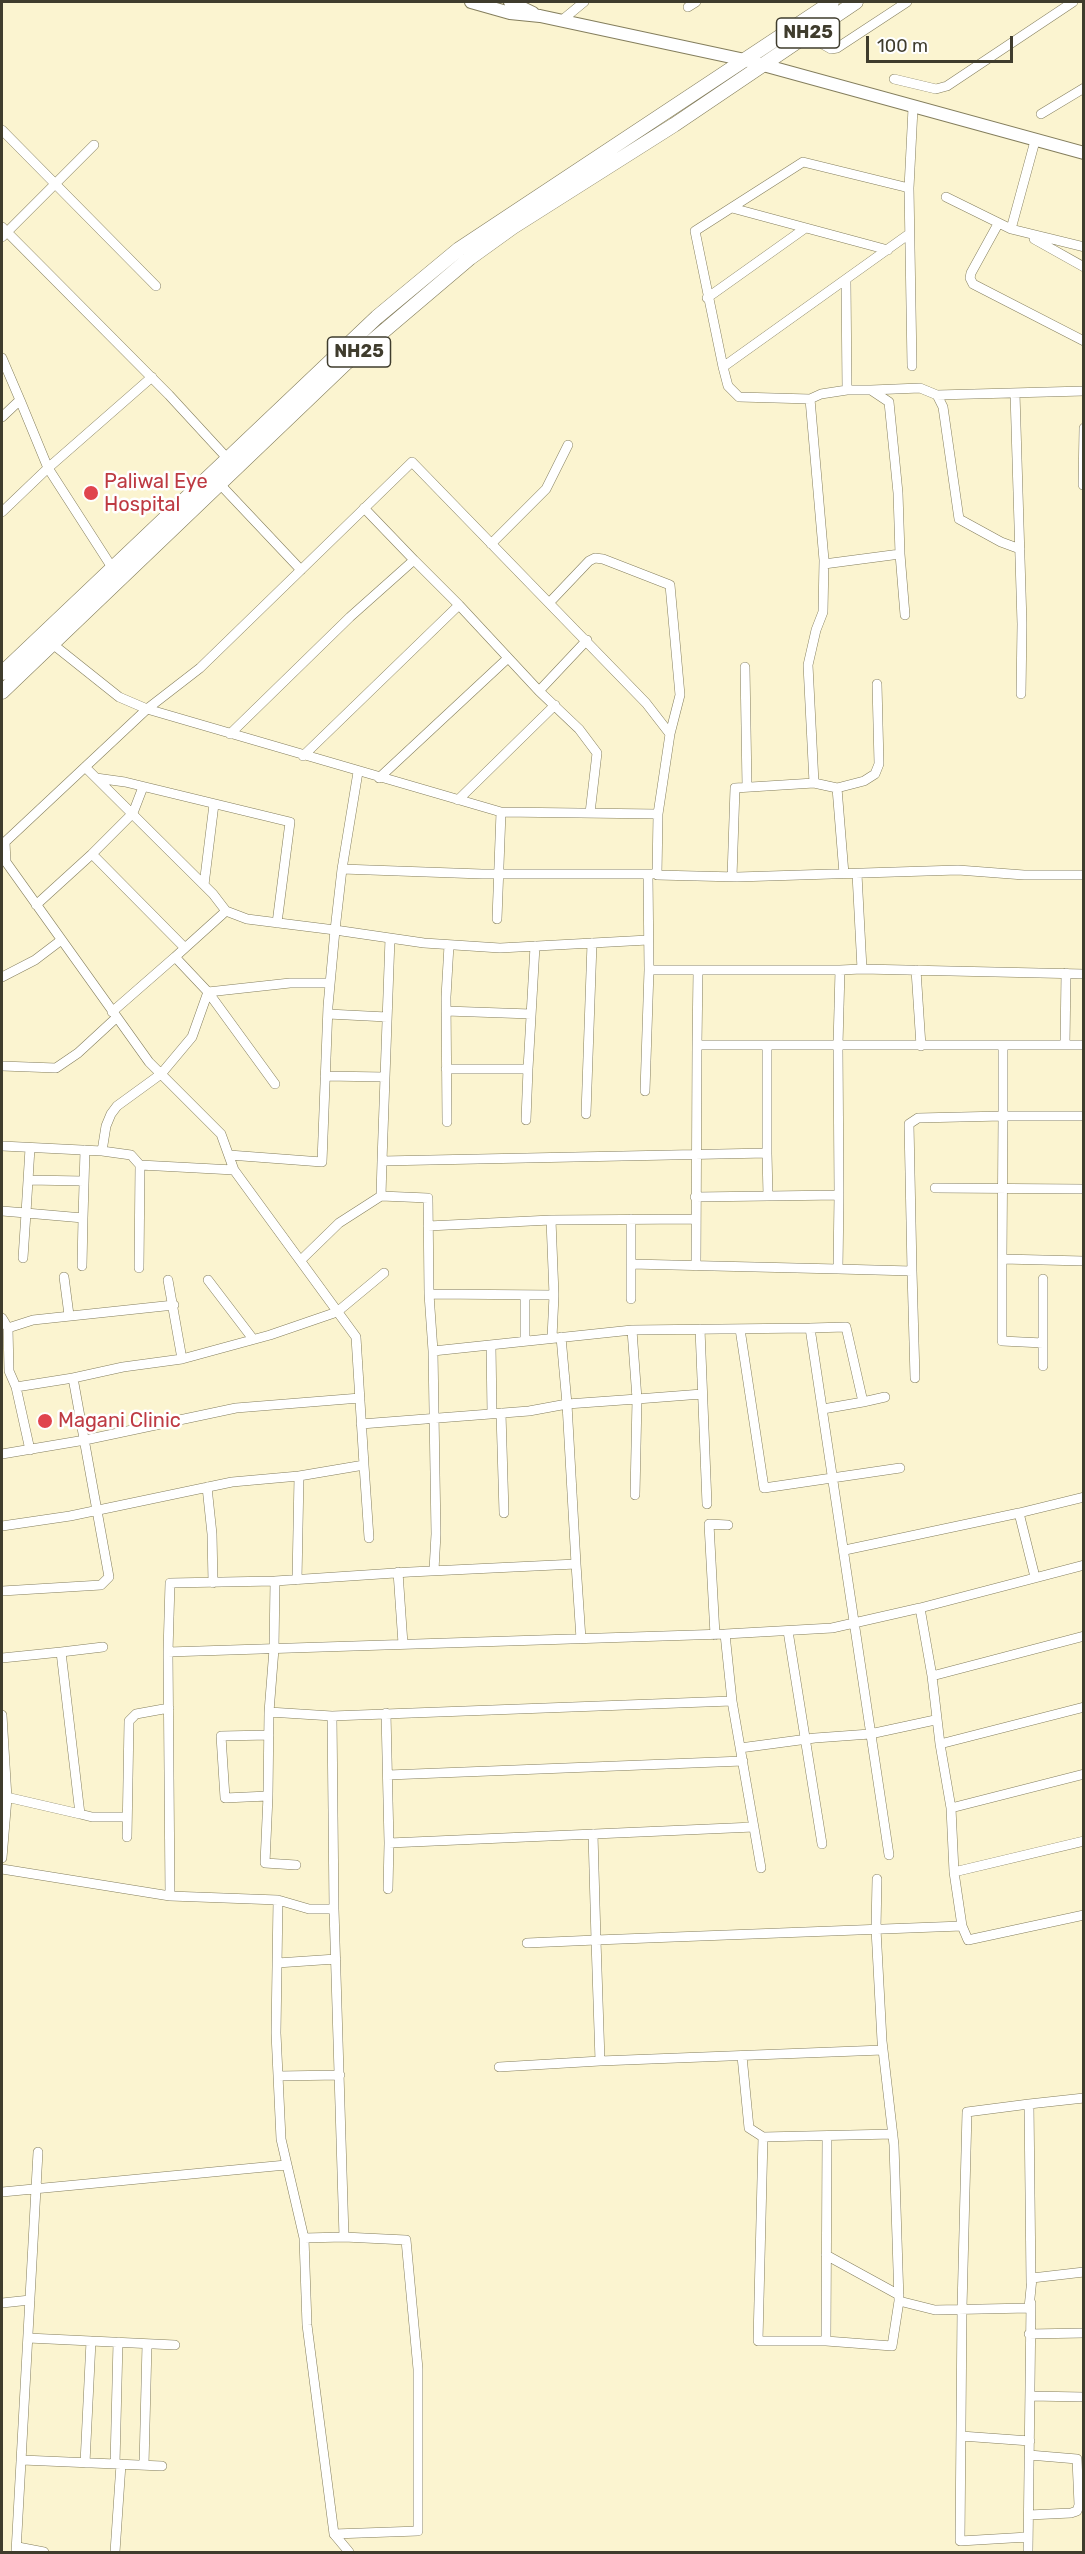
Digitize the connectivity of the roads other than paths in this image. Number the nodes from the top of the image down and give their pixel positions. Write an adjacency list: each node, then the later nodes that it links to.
1 (471, 2): 7 (main road)
2 (584, 2): 8 (street)
3 (832, 2): 10 (main road, NH25)
4 (856, 2): 9 (main road, NH25)
5 (907, 2): 9 (street)
6 (1073, 2): 12 (street)
7 (514, 5): 8 (main road)
8 (561, 21): 10 (main road)
9 (813, 30): 11 (main road, NH25)
10 (745, 60): 11 (main road); 51 (main road, NH25)
11 (760, 65): 14 (main road); 53 (main road, NH25)
12 (894, 79)
13 (1083, 88): 15 (street)
14 (913, 108): 17 (main road); 21 (street)
15 (1041, 114)
16 (2, 130): 20 (street)
17 (1035, 141): 19 (main road); 26 (street)
18 (94, 145): 20 (street)
19 (1083, 153)
20 (56, 185): 27 (street); 34 (street)
21 (909, 188): 23 (street); 28 (street)
22 (946, 197): 24 (street)
23 (732, 208): 25 (street); 35 (street)
24 (998, 224): 26 (street); 36 (street)
25 (804, 229): 31 (street); 35 (street)
26 (1011, 229): 29 (street)
27 (3, 232): 40 (street)
28 (909, 234): 31 (street); 38 (street)
29 (1027, 234): 30 (street); 32 (street)
30 (1083, 247)
31 (888, 250): 33 (street)
32 (1083, 267)
33 (846, 280): 39 (street); 41 (street)
34 (156, 286)
35 (707, 298): 39 (street)
36 (1083, 341)
37 (2, 358): 47 (street)
38 (912, 366)
39 (723, 367): 46 (street)
40 (152, 377): 51 (street); 52 (street)
41 (847, 390): 42 (street); 46 (street)
42 (870, 390): 45 (street); 59 (street)
43 (1083, 391): 44 (street)
44 (1015, 393): 45 (street); 58 (street)
45 (937, 395): 58 (street)
46 (810, 399): 61 (street)
47 (20, 400): 48 (street); 52 (street)
48 (2, 417)
49 (1083, 428): 54 (street)
50 (568, 445): 57 (street)
51 (227, 458): 53 (main road, NH25)
52 (48, 468): 56 (street); 62 (street)
53 (215, 478): 62 (main road, NH25); 63 (street); 67 (main road, NH25)
54 (1083, 485)
55 (364, 508): 57 (street); 60 (street); 63 (street)
56 (2, 512)
57 (491, 544): 64 (street)
58 (1020, 549): 75 (street)
59 (900, 554): 61 (street); 66 (street)
60 (414, 560): 65 (street); 78 (street)
61 (824, 564): 85 (street)
62 (113, 569): 67 (main road, NH25)
63 (301, 570): 77 (street)
64 (550, 602): 68 (street); 79 (street)
65 (459, 605): 69 (street); 80 (street)
66 (905, 615)
67 (47, 639): 71 (main road, NH25); 74 (main road, NH25); 77 (street)
68 (587, 640): 73 (street); 79 (street)
69 (508, 658): 73 (street); 84 (street)
70 (745, 667): 87 (street)
71 (2, 673)
72 (877, 684): 88 (street)
73 (539, 691): 76 (street)
74 (2, 692)
75 (1021, 694)
76 (555, 705): 89 (street); 93 (street)
77 (147, 709): 78 (street); 81 (street)
78 (230, 734): 80 (street)
79 (670, 734): 94 (street)
80 (303, 756): 82 (street)
81 (85, 767): 83 (street); 104 (street)
82 (358, 772): 84 (street); 96 (street)
83 (96, 778): 86 (street); 92 (street)
84 (379, 778): 89 (street)
85 (814, 783): 87 (street); 88 (street)
86 (143, 787): 90 (street); 92 (street)
87 (747, 787): 102 (street)
88 (837, 788): 99 (street)
89 (458, 800): 91 (street)
90 (214, 804): 103 (street); 107 (street)
91 (501, 812): 93 (street); 97 (street)
92 (133, 813): 95 (street); 103 (street)
93 (590, 813): 94 (street)
94 (658, 814): 98 (street)
95 (92, 854): 104 (street); 115 (street)
96 (342, 869): 97 (street); 108 (street)
97 (499, 874): 98 (street); 106 (street)
98 (653, 874): 102 (street); 110 (street)
99 (844, 874): 100 (street); 102 (street)
100 (857, 874): 101 (street); 117 (street)
101 (1083, 875)
102 (732, 877)
103 (204, 885): 105 (street)
104 (36, 905): 111 (street)
105 (226, 910): 107 (street); 115 (street)
106 (497, 919)
107 (277, 923): 108 (street)
108 (335, 930): 109 (street); 125 (street)
109 (390, 938): 113 (street); 131 (street)
110 (648, 940): 112 (street); 118 (street)
111 (60, 941): 124 (street); 130 (street)
112 (592, 943): 114 (street); 147 (street)
113 (449, 945): 114 (street); 127 (street)
114 (535, 946): 129 (street)
115 (185, 948): 116 (street)
116 (175, 957): 126 (street); 130 (street)
117 (862, 969): 120 (street); 121 (street)
118 (648, 970): 119 (street); 146 (street)
119 (698, 970): 120 (street); 132 (street)
120 (840, 970): 134 (street)
121 (916, 970): 122 (street); 137 (street)
122 (1066, 973): 123 (street); 136 (street)
123 (1083, 974)
124 (2, 977)
125 (330, 984): 126 (street); 128 (street)
126 (208, 992): 142 (street); 145 (street)
127 (446, 1011): 129 (street); 140 (street)
128 (328, 1014): 131 (street); 143 (street)
129 (531, 1014): 141 (street)
130 (114, 1015): 139 (street); 142 (street)
131 (387, 1017): 144 (street)
132 (697, 1045): 133 (street); 157 (street)
133 (767, 1045): 134 (street); 156 (street)
134 (838, 1045): 137 (street); 167 (street)
135 (1003, 1045): 136 (street); 137 (street); 148 (street)
136 (1065, 1045): 138 (street)
137 (921, 1046)
138 (1083, 1046)
139 (2, 1066)
140 (446, 1069): 141 (street); 151 (street)
141 (528, 1069): 150 (street)
142 (161, 1074): 155 (street); 158 (street)
143 (325, 1076): 144 (street); 158 (street)
144 (385, 1077): 159 (street)
145 (275, 1084)
146 (645, 1091)
147 (586, 1114)
148 (1003, 1116): 149 (street); 165 (street); 187 (street)
149 (1083, 1116)
150 (526, 1120)
151 (447, 1122)
152 (2, 1146): 153 (street)
153 (30, 1148): 154 (street); 162 (street)
154 (85, 1150): 155 (street); 163 (street)
155 (102, 1151): 160 (street)
156 (767, 1153): 157 (street); 169 (street)
157 (695, 1154): 159 (street); 170 (street)
158 (229, 1155): 161 (street)
159 (381, 1161): 168 (street)
160 (140, 1165): 161 (street); 185 (street)
161 (234, 1170): 180 (street)
162 (28, 1180): 163 (street); 172 (street)
163 (84, 1181): 173 (street)
164 (935, 1188): 165 (street)
165 (1002, 1188): 166 (street); 179 (street)
166 (1083, 1189)
167 (839, 1195): 169 (street); 186 (street)
168 (381, 1196): 177 (street); 180 (street)
169 (768, 1196): 170 (street)
170 (695, 1197): 175 (street)
171 (2, 1211): 172 (street)
172 (27, 1213): 173 (street); 178 (street)
173 (83, 1218): 183 (street)
174 (631, 1219): 175 (street); 176 (street); 182 (street)
175 (696, 1219): 184 (street)
176 (551, 1220): 177 (street); 195 (street)
177 (428, 1226): 193 (street)
178 (23, 1258)
179 (1002, 1259): 181 (street); 209 (street)
180 (301, 1260): 198 (street)
181 (1083, 1261)
182 (631, 1264): 184 (street); 196 (street)
183 (82, 1266)
184 (696, 1266): 186 (street)
185 (139, 1268)
186 (838, 1269): 187 (street)
187 (912, 1271): 215 (street)
188 (384, 1273): 198 (street)
189 (64, 1277): 199 (street)
190 (1043, 1279): 209 (street)
191 (168, 1280): 197 (street)
192 (207, 1280): 207 (street)
193 (429, 1294): 194 (street); 211 (street)
194 (525, 1295): 195 (street); 208 (street)
195 (554, 1295): 206 (street)
196 (631, 1299)
197 (174, 1305): 199 (street); 212 (street)
198 (338, 1312): 207 (street); 219 (street)
199 (69, 1315): 201 (street)
200 (2, 1318): 201 (street)
201 (8, 1328): 216 (street)
202 (810, 1328): 204 (street); 221 (street); 223 (street)
203 (700, 1329): 204 (street); 205 (street); 217 (street)
204 (740, 1329): 233 (street)
205 (632, 1330): 206 (street); 220 (street)
206 (557, 1337): 208 (street); 222 (street)
207 (253, 1339): 212 (street)
208 (525, 1341): 210 (street)
209 (1043, 1343): 213 (street)
210 (490, 1345): 211 (street); 224 (street)
211 (433, 1351): 225 (street)
212 (182, 1359): 214 (street)
213 (1043, 1366)
214 (73, 1378): 216 (street); 227 (street)
215 (915, 1378)
216 (16, 1387): 228 (street)
217 (702, 1394): 220 (street); 237 (street)
218 (885, 1397): 221 (street)
219 (360, 1398): 226 (street); 227 (street)
220 (637, 1399): 222 (street); 235 (street)
221 (863, 1402): 223 (street)
222 (567, 1404): 224 (street); 245 (street)
223 (823, 1409): 233 (street)
224 (497, 1413): 225 (street); 239 (street)
225 (435, 1418): 226 (street); 247 (street)
226 (361, 1424): 230 (street)
227 (85, 1440): 228 (street); 238 (street)
228 (30, 1450): 229 (street)
229 (2, 1454)
230 (364, 1465): 232 (street); 243 (street)
231 (900, 1468): 233 (street)
232 (299, 1476): 234 (street); 250 (street)
233 (834, 1480): 244 (street)
234 (207, 1487): 238 (street); 252 (street)
235 (635, 1495)
236 (1083, 1497): 240 (street)
237 (707, 1504)
238 (97, 1510): 242 (street); 253 (street)
239 (504, 1513)
240 (1019, 1514): 244 (street); 249 (street)
241 (728, 1525): 257 (street)
242 (2, 1526)
243 (369, 1538)
244 (845, 1550): 255 (street)
245 (576, 1564): 247 (street); 259 (street)
246 (1083, 1564): 249 (street)
247 (434, 1570): 248 (street)
248 (398, 1572): 250 (street); 260 (street)
249 (1035, 1577): 254 (street)
250 (297, 1580): 251 (street)
251 (275, 1581): 252 (street); 262 (street)
252 (213, 1583): 264 (street)
253 (2, 1591)
254 (920, 1608): 255 (street); 266 (street)
255 (856, 1623): 256 (street); 275 (street)
256 (788, 1631): 257 (street); 277 (street)
257 (720, 1634): 259 (street); 267 (street)
258 (1083, 1636): 266 (street)
259 (581, 1639): 260 (street)
260 (402, 1644): 262 (street)
261 (103, 1647): 263 (street)
262 (274, 1649): 264 (street); 270 (street)
263 (61, 1652): 265 (street); 286 (street)
264 (168, 1652): 269 (street)
265 (2, 1658)
266 (932, 1676): 274 (street)
267 (732, 1701): 271 (street); 279 (street)
268 (1083, 1707): 278 (street)
269 (169, 1708): 287 (street); 302 (street)
270 (269, 1712): 273 (street); 276 (street)
271 (386, 1713): 273 (street); 282 (street)
272 (2, 1715): 284 (street)
273 (332, 1716): 304 (street)
274 (935, 1720): 275 (street); 278 (street)
275 (870, 1734): 277 (street); 294 (street)
276 (269, 1735): 283 (street); 283 (street)
277 (804, 1740): 279 (street); 293 (street)
278 (940, 1744): 285 (street)
279 (740, 1748): 280 (street)
280 (743, 1761): 282 (street); 288 (street)
281 (1083, 1774): 285 (street)
282 (388, 1775): 292 (street)
283 (268, 1796): 296 (street)
284 (4, 1797): 286 (street); 295 (street)
285 (951, 1808): 299 (street)
286 (80, 1814): 287 (street)
287 (127, 1817): 290 (street)
288 (754, 1827): 289 (street); 297 (street)
289 (593, 1834): 292 (street); 308 (street)
290 (127, 1837)
291 (1083, 1841): 299 (street)
292 (389, 1843): 301 (street)
293 (822, 1844)
294 (889, 1855)
295 (2, 1857)
296 (296, 1865)
297 (761, 1868)
298 (2, 1869): 302 (street)
299 (954, 1872): 306 (street)
300 (877, 1879): 307 (street)
301 (388, 1889)
302 (170, 1896): 303 (street)
303 (278, 1900): 304 (street); 311 (street)
304 (334, 1909): 310 (street)
305 (1083, 1915): 306 (street)
306 (962, 1926): 307 (street)
307 (876, 1929): 308 (street); 312 (street)
308 (596, 1940): 309 (street); 314 (street)
309 (527, 1943)
310 (336, 1959): 311 (street); 316 (street)
311 (277, 1963): 317 (street)
312 (883, 2050): 313 (street); 320 (street)
313 (742, 2056): 314 (street); 322 (street)
314 (600, 2061): 315 (street)
315 (499, 2067)
316 (340, 2075): 317 (street); 327 (street)
317 (278, 2076): 324 (street)
318 (1083, 2098): 319 (street)
319 (1029, 2104): 333 (street); 335 (street)
320 (893, 2134): 321 (street); 331 (street)
321 (827, 2136): 322 (street); 329 (street)
322 (763, 2137): 340 (street)
323 (38, 2152): 325 (street)
324 (286, 2164): 325 (street); 328 (street)
325 (36, 2189): 326 (street); 332 (street)
326 (2, 2192)
327 (344, 2237): 328 (street); 355 (street)
328 (304, 2238): 355 (street)
329 (826, 2255): 331 (street); 340 (street)
330 (1083, 2272): 333 (street)
331 (899, 2298): 335 (street); 340 (street)
332 (30, 2300): 334 (street); 338 (street)
333 (1031, 2301): 335 (street); 337 (street)
334 (2, 2303)
335 (962, 2308): 346 (street)
336 (1083, 2333): 337 (street)
337 (1029, 2334): 344 (street)
338 (28, 2338): 339 (street); 349 (street)
339 (91, 2341): 341 (street); 350 (street)
340 (826, 2341)
341 (118, 2342): 342 (street); 351 (street)
342 (147, 2344): 343 (street); 352 (street)
343 (175, 2345)
344 (1030, 2396): 345 (street); 347 (street)
345 (1083, 2397)
346 (961, 2436): 347 (street); 357 (street)
347 (1030, 2441): 348 (street)
348 (1029, 2455): 354 (street); 354 (street)
349 (22, 2460): 350 (street); 358 (street)
350 (85, 2463): 351 (street)
351 (118, 2464): 352 (street); 360 (street)
352 (144, 2465): 353 (street)
353 (162, 2466)
354 (1029, 2515): 356 (street)
355 (334, 2534): 361 (street)
356 (1028, 2537): 357 (street); 363 (street)
357 (960, 2541): 362 (street)
358 (17, 2550): 359 (street)
359 (44, 2553)
360 (115, 2553)
361 (349, 2553)
362 (960, 2553)
363 (1028, 2553)

